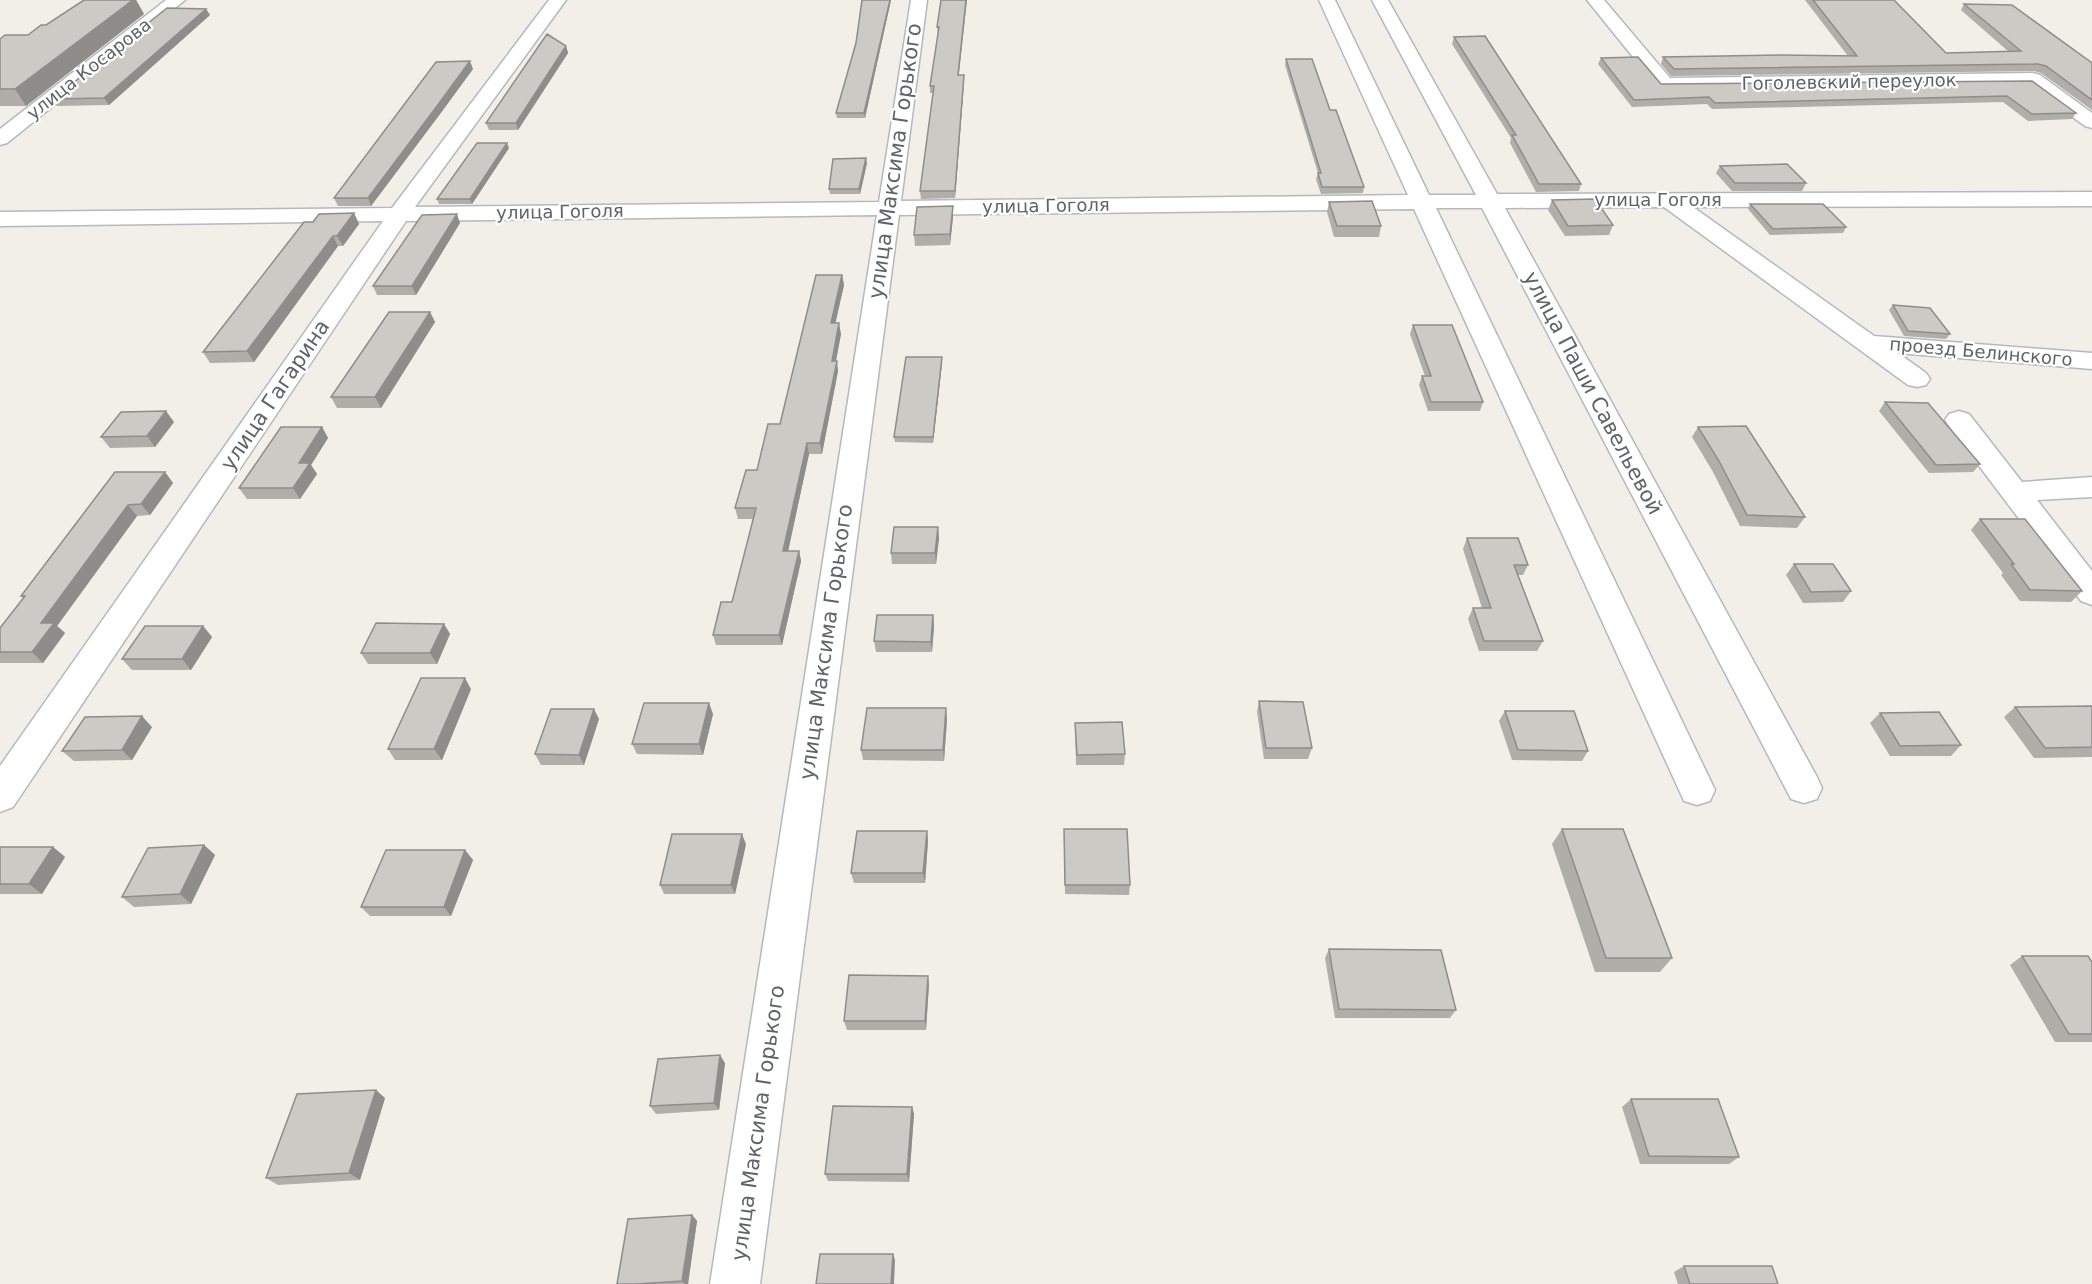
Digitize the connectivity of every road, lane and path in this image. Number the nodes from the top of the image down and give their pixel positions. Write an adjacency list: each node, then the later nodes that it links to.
1 (177, 0): 8 (street, улица Косарова)
2 (558, 0): 14 (street, улица Гагарина)
3 (919, 0): 13 (street, улица Максима Горького)
4 (1328, 0): 12 (street)
5 (1380, 0): 11 (street, улица Паши Савельевой)
6 (1595, 0): 7 (street, Гоголевский переулок)
7 (2092, 122)
8 (0, 139)
9 (2092, 199): 10 (street, улица Гоголя)
10 (1669, 200): 11 (street, улица Гоголя); 16 (street)
11 (1491, 201): 12 (street, улица Гоголя); 23 (street, улица Паши Савельевой)
12 (1421, 202): 13 (street, улица Гоголя); 24 (street)
13 (888, 207): 14 (street, улица Гоголя); 26 (street, улица Максима Горького)
14 (399, 214): 15 (street, улица Гоголя); 25 (street, улица Гагарина)
15 (0, 219)
16 (1869, 343): 17 (street, проезд Белинского); 18 (street)
17 (2092, 361)
18 (1917, 379)
19 (1959, 420): 21 (street)
20 (2092, 487): 21 (street)
21 (2014, 492): 22 (street)
22 (2092, 593)
23 (1804, 788)
24 (1697, 790)
25 (0, 796)
26 (735, 1284)

